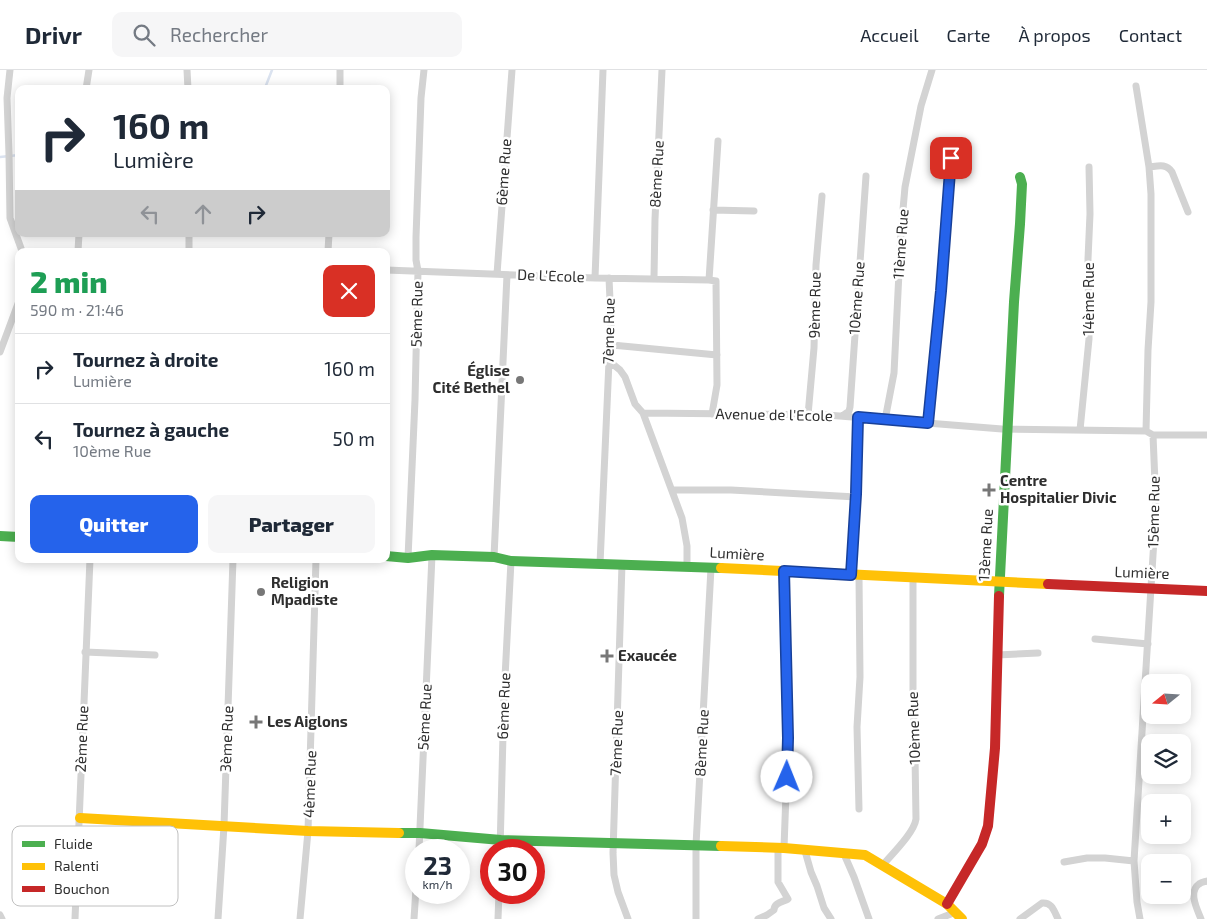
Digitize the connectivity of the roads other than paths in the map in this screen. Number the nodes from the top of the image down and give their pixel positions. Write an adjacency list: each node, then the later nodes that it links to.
1 (10, 70): 16 (street)
2 (89, 70): 10 (street)
3 (187, 70): 11 (street)
4 (340, 70): 12 (street)
5 (424, 70): 28 (street, 5ème Rue)
6 (512, 70): 29 (street, 6ème Rue)
7 (603, 70): 31 (street, 7ème Rue)
8 (662, 70): 33 (street, 8ème Rue)
9 (932, 70): 45 (street, 11ème Rue)
10 (87, 85)
11 (188, 85)
12 (340, 85)
13 (1136, 86): 19 (street, 15ème Rue)
14 (718, 141): 23 (street)
15 (15, 154): 16 (street)
16 (9, 156): 26 (street)
17 (951, 158): 46 (street)
18 (1089, 167): 48 (street, 14ème Rue)
19 (1149, 167): 25 (street); 49 (street, 15ème Rue)
20 (866, 176): 43 (street, 10ème Rue)
21 (1020, 177): 47 (street, 13ème Rue)
22 (822, 196): 42 (street, 9ème Rue)
23 (713, 210): 24 (street); 34 (street)
24 (754, 211)
25 (1188, 212)
26 (15, 232)
27 (390, 270): 28 (street, De L'Ecole)
28 (418, 272): 29 (street, De L'Ecole); 58 (street, 5ème Rue)
29 (497, 274): 30 (street, De L'Ecole)
30 (507, 275): 31 (street, De L'Ecole); 57 (street)
31 (596, 278): 32 (street, De L'Ecole)
32 (609, 278): 33 (street, De L'Ecole); 36 (street, 7ème Rue)
33 (654, 278): 34 (street, De L'Ecole)
34 (712, 281): 38 (street)
35 (15, 312): 37 (street)
36 (612, 345): 38 (street); 39 (street, 7ème Rue)
37 (0, 352)
38 (717, 355): 41 (street)
39 (609, 361): 40 (street); 63 (street, 7ème Rue)
40 (643, 413): 41 (street, Avenue de l'Ecole); 51 (street)
41 (712, 414): 42 (street, Avenue de l'Ecole)
42 (808, 415): 43 (street, Avenue de l'Ecole)
43 (842, 416): 44 (street, Avenue de l'Ecole)
44 (858, 417): 45 (street, Avenue de l'Ecole); 52 (street)
45 (885, 420): 46 (street, Avenue de l'Ecole)
46 (928, 423): 47 (street, Avenue de l'Ecole)
47 (1008, 430): 48 (street, Avenue de l'Ecole); 70 (street, 13ème Rue)
48 (1080, 430): 49 (street, Avenue de l'Ecole)
49 (1150, 433): 50 (street, Avenue de l'Ecole); 71 (street, 15ème Rue)
50 (1207, 435)
51 (672, 490): 52 (street); 65 (street)
52 (856, 497): 68 (street)
53 (0, 536): 54 (street)
54 (15, 537)
55 (432, 555): 57 (street, Lumière); 58 (street, Lumière); 84 (street, 5ème Rue)
56 (390, 556): 58 (street, Lumière)
57 (494, 557): 59 (street, Lumière)
58 (408, 558)
59 (511, 561): 63 (street, Lumière); 86 (street, 6ème Rue)
60 (90, 563): 75 (street, 2ème Rue)
61 (233, 563): 82 (street, 3ème Rue)
62 (316, 563): 83 (street, 4ème Rue)
63 (600, 564): 64 (street, Lumière)
64 (622, 564): 65 (street, Lumière); 88 (street, 7ème Rue)
65 (687, 566): 66 (street, Lumière)
66 (711, 568): 67 (street, Lumière); 90 (street, 8ème Rue)
67 (784, 571): 68 (street, Lumière); 91 (street)
68 (855, 576): 69 (street, Lumière); 79 (street)
69 (913, 578): 70 (street, Lumière); 96 (street, 10ème Rue)
70 (1000, 582): 71 (street, Lumière); 78 (street, 13ème Rue)
71 (1151, 589): 72 (street, Lumière); 74 (street, 15ème Rue)
72 (1207, 591)
73 (1096, 639): 74 (street)
74 (1148, 644): 94 (street, 15ème Rue)
75 (85, 652): 77 (street); 80 (street, 2ème Rue)
76 (1038, 653): 78 (street)
77 (155, 654)
78 (997, 655): 100 (street, 13ème Rue)
79 (859, 810)
80 (80, 818): 81 (street, 2ème Rue); 82 (street)
81 (80, 826)
82 (224, 826): 83 (street); 106 (street, 3ème Rue)
83 (308, 831): 84 (street); 107 (street, 4ème Rue)
84 (420, 833): 85 (street, 5ème Rue); 87 (street)
85 (420, 839)
86 (501, 839)
87 (480, 842)
88 (614, 842): 89 (street); 90 (street); 110 (street, 7ème Rue)
89 (545, 844)
90 (696, 845): 91 (street); 111 (street, 8ème Rue)
91 (781, 848): 92 (street); 112 (street)
92 (805, 851): 93 (street); 113 (street)
93 (844, 854): 96 (street); 114 (street)
94 (1134, 861): 95 (street); 118 (street, 15ème Rue)
95 (1064, 862)
96 (883, 865): 100 (street)
97 (1207, 881): 119 (street)
98 (415, 904): 108 (street)
99 (499, 904): 109 (street)
100 (947, 904): 103 (street)
101 (76, 906): 105 (street, 2ème Rue)
102 (0, 915): 104 (street)
103 (959, 915): 115 (street)
104 (2, 919)
105 (75, 919)
106 (218, 919)
107 (300, 919)
108 (414, 919)
109 (498, 919)
110 (628, 919)
111 (696, 919)
112 (758, 919)
113 (830, 919)
114 (869, 919)
115 (938, 919)
116 (1020, 919): 117 (street)
117 (1058, 919)
118 (1140, 919)
119 (1201, 919)

